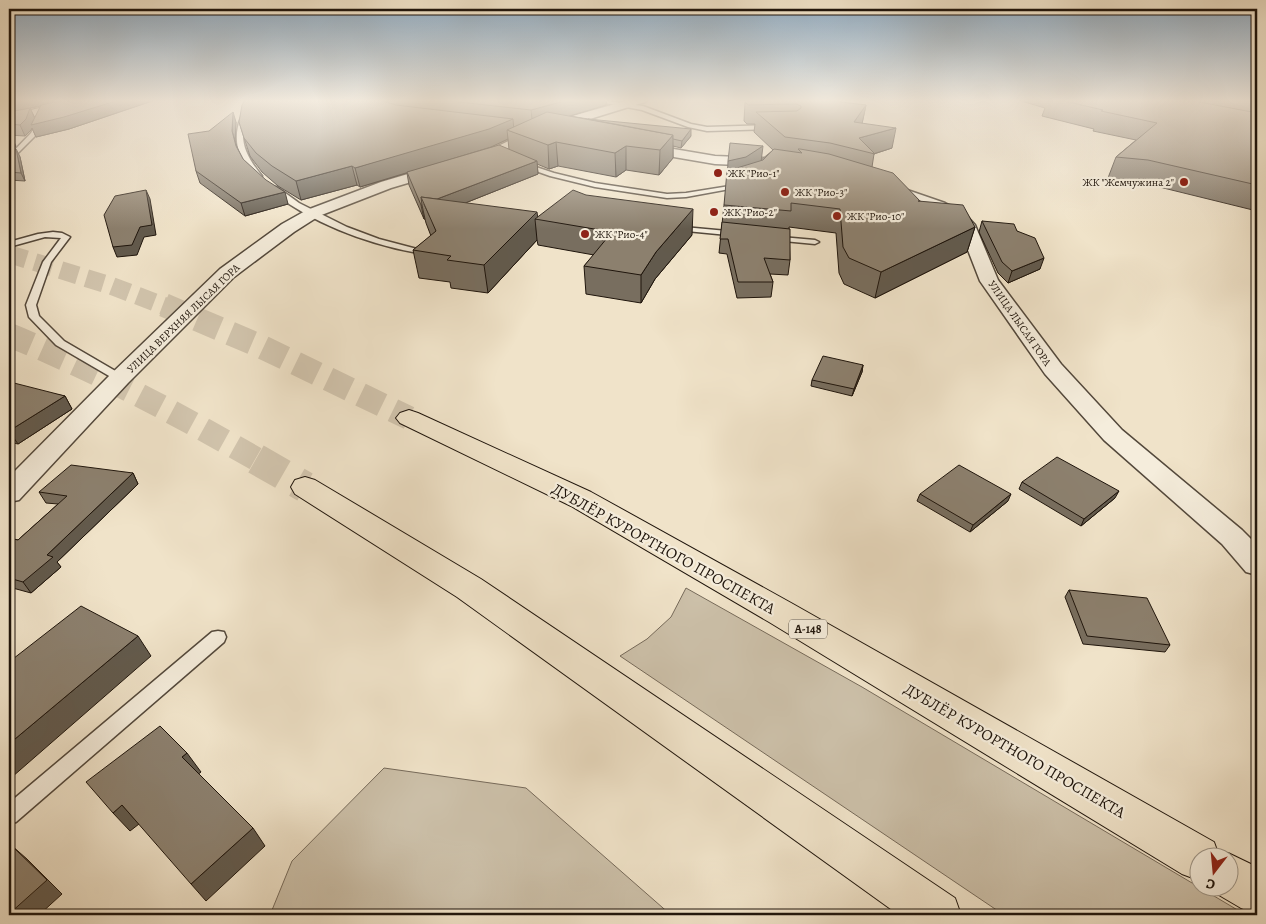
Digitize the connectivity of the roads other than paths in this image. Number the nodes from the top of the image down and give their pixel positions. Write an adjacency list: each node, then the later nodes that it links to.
1 (25, 143): 6 (lane)
2 (240, 143): 10 (lane)
3 (523, 143): 5 (street, УЛИЦА ВЕРХНЯЯ ЛЫСАЯ ГОРА)
4 (623, 144): 7 (street)
5 (505, 156): 9 (lane); 10 (street, УЛИЦА ВЕРХНЯЯ ЛЫСАЯ ГОРА)
6 (9, 160)
7 (773, 165)
8 (866, 181): 21 (street, УЛИЦА ЛЫСАЯ ГОРА)
9 (752, 183)
10 (313, 213): 16 (lane); 17 (street, УЛИЦА ВЕРХНЯЯ ЛЫСАЯ ГОРА)
11 (669, 228): 12 (lane)
12 (747, 235)
13 (766, 237): 14 (lane)
14 (815, 242)
15 (9, 244): 17 (lane)
16 (413, 249)
17 (120, 378): 20 (street, УЛИЦА ВЕРХНЯЯ ЛЫСАЯ ГОРА)
18 (409, 418): 24 (main road, ДУБЛЁР КУРОРТНОГО ПРОСПЕКТА / А-148)
19 (305, 487): 27 (main road)
20 (9, 493)
21 (1257, 564)
22 (218, 637): 23 (lane)
23 (9, 815)
24 (1188, 852)
25 (1238, 881): 26 (main road)
26 (1257, 892)
27 (938, 915)

